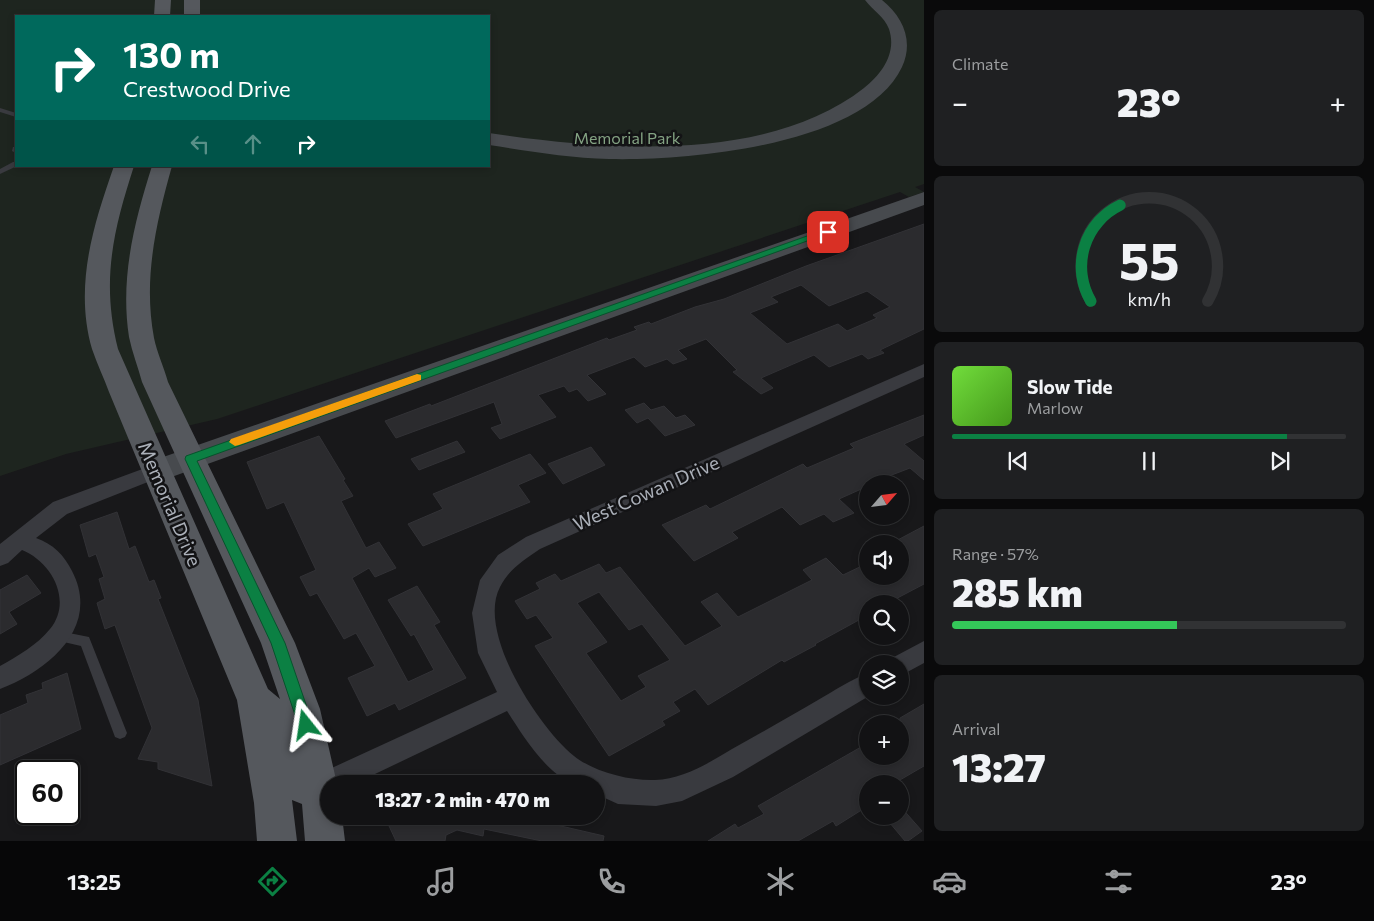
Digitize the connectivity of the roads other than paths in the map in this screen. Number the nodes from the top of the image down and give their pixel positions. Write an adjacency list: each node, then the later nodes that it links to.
1 (163, 0): 4 (main road)
2 (192, 0): 5 (main road)
3 (873, 0): 8 (street)
4 (162, 15)
5 (192, 15)
6 (0, 110): 7 (lane)
7 (15, 115)
8 (490, 139)
9 (15, 164): 12 (lane)
10 (124, 167): 16 (main road, Memorial Drive)
11 (162, 167): 15 (main road, Memorial Drive)
12 (0, 172)
13 (924, 198): 15 (street)
14 (924, 370): 24 (street, West Cowan Drive)
15 (190, 459): 16 (street); 27 (main road, Memorial Drive)
16 (156, 471): 17 (street); 25 (main road, Memorial Drive)
17 (20, 540): 18 (street); 19 (street)
18 (0, 558)
19 (59, 636): 22 (street); 26 (lane)
20 (924, 651): 21 (street)
21 (909, 660)
22 (0, 678)
23 (859, 689): 24 (street, West Cowan Drive)
24 (512, 697): 27 (street)
25 (255, 700): 27 (main road); 28 (main road, Memorial Drive)
26 (120, 733)
27 (319, 788): 29 (main road, Memorial Drive)
28 (277, 841)
29 (325, 841)

